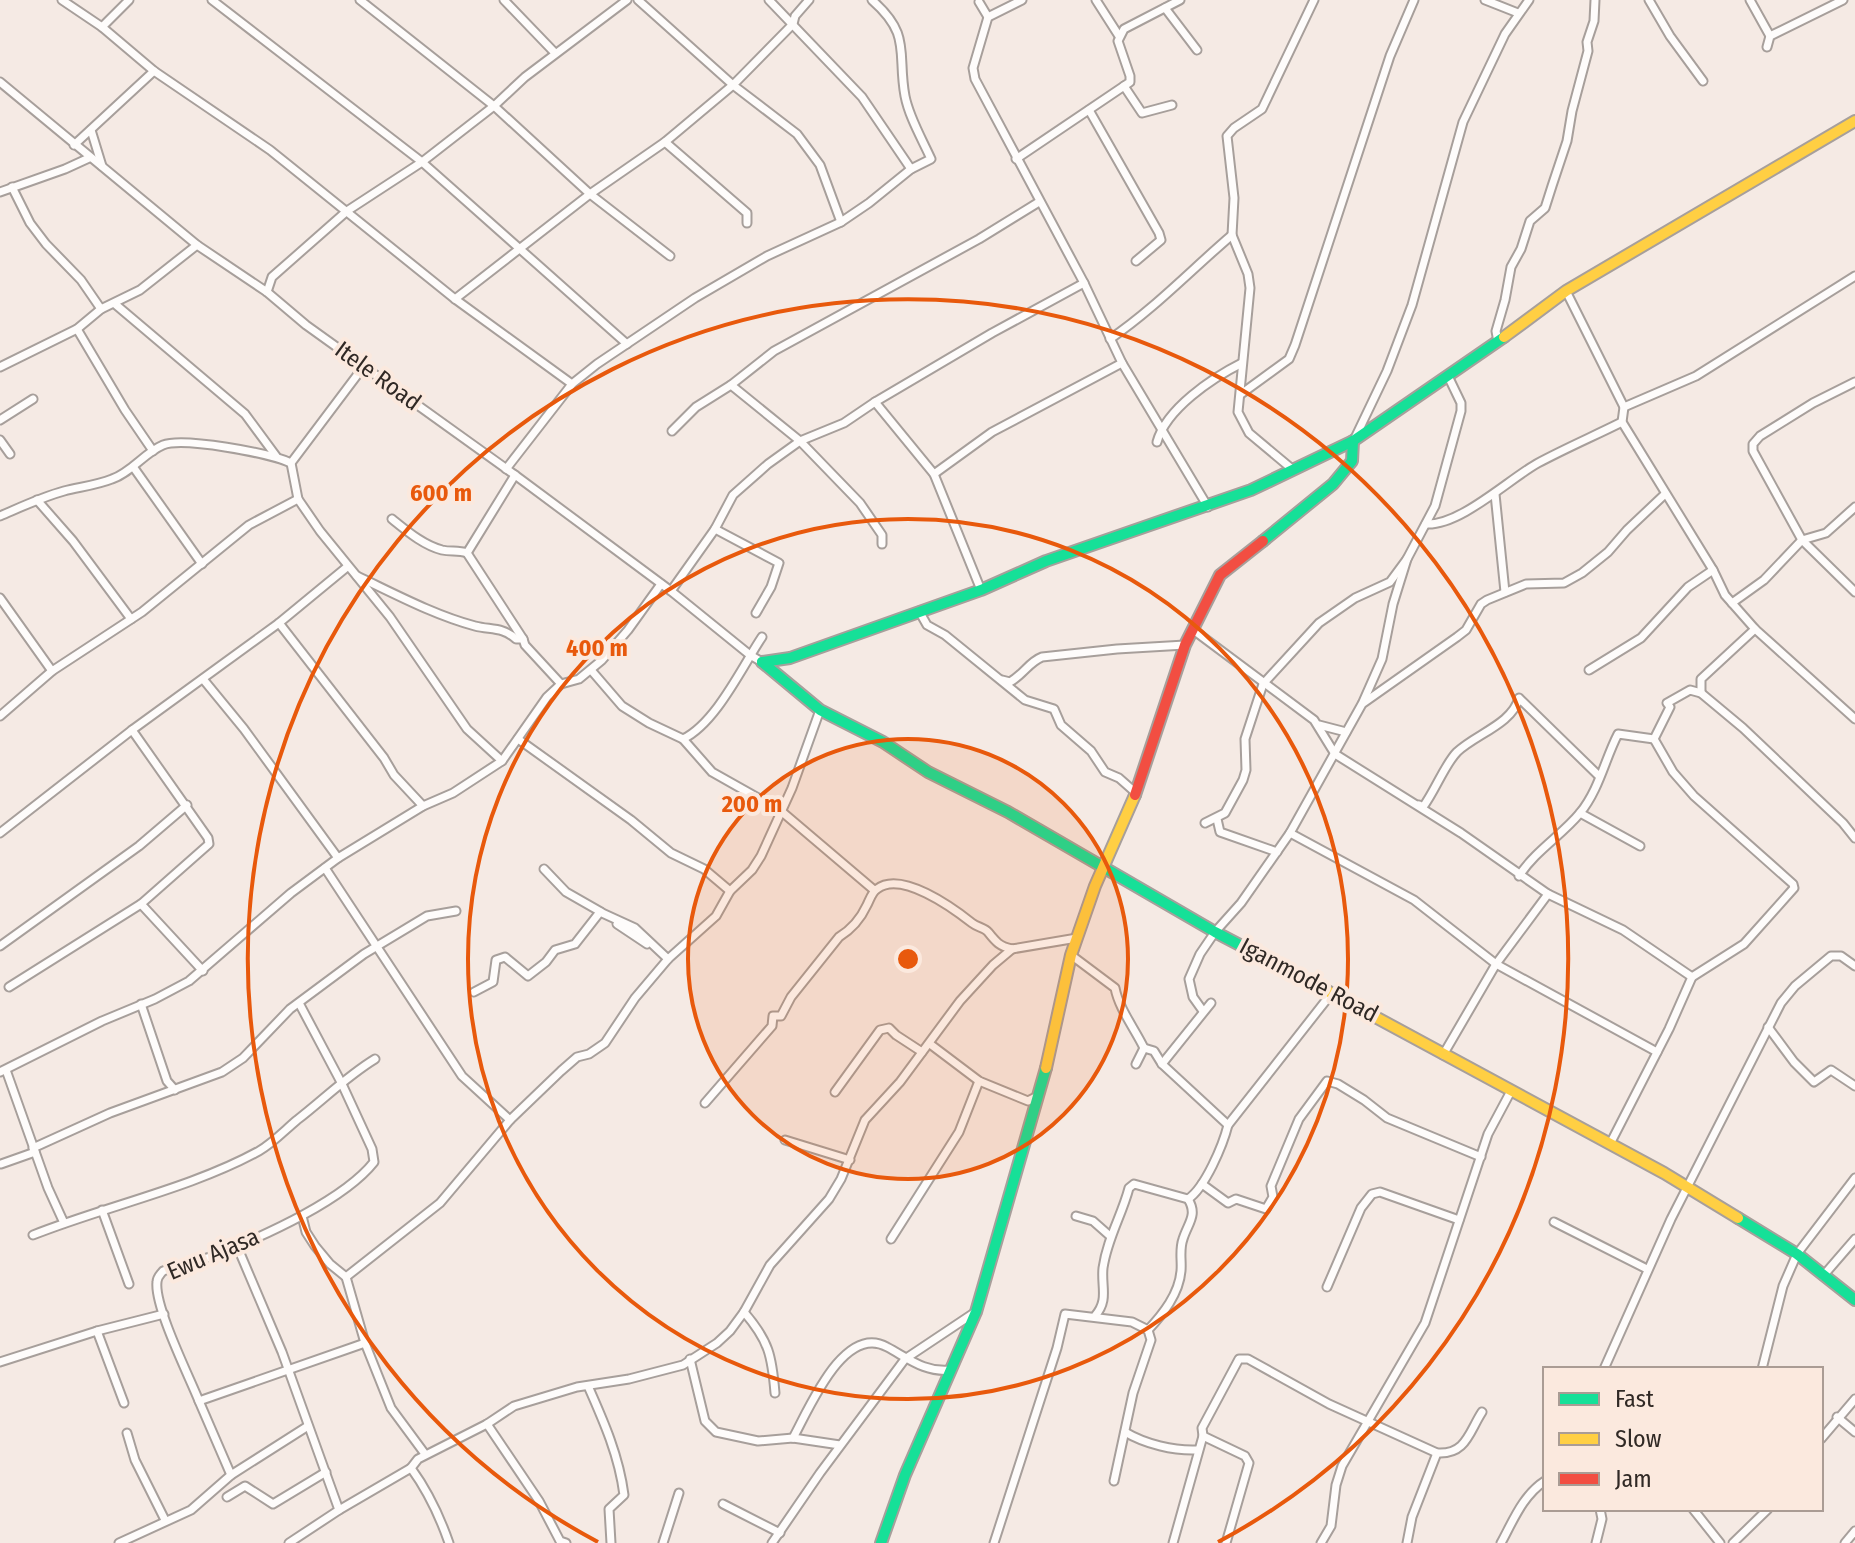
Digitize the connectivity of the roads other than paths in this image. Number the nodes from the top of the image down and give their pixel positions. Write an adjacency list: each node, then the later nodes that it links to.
1 (62, 0): 27 (street)
2 (129, 0): 27 (street)
3 (212, 0): 47 (street)
4 (360, 0): 39 (street)
5 (504, 0): 32 (street)
6 (627, 0): 32 (street)
7 (638, 0): 36 (street)
8 (769, 0): 26 (street)
9 (809, 0): 26 (street)
10 (872, 0): 49 (street)
11 (1022, 0): 25 (street)
12 (1096, 0): 28 (street)
13 (1180, 0): 23 (street)
14 (1314, 0): 57 (street)
15 (1414, 0): 83 (street)
16 (1485, 0): 24 (street)
17 (1529, 0): 24 (street)
18 (1595, 0): 73 (street)
19 (1649, 0): 34 (street)
20 (1750, 0): 29 (street)
21 (1843, 0): 29 (street)
22 (979, 2): 25 (street)
23 (1165, 8): 28 (street); 31 (street)
24 (1518, 13): 93 (street)
25 (988, 17): 46 (street)
26 (793, 24): 36 (street); 49 (street)
27 (102, 27): 33 (street)
28 (1119, 36): 37 (street)
29 (1770, 36): 30 (street)
30 (1767, 47)
31 (1197, 50)
32 (555, 53): 39 (street)
33 (154, 71): 42 (street); 54 (street)
34 (1703, 81)
35 (0, 82): 44 (street, Itele Road)
36 (733, 85): 43 (street); 55 (street)
37 (1124, 86): 38 (street); 40 (street)
38 (1172, 105)
39 (494, 106): 47 (street); 52 (street)
40 (1089, 110): 46 (street); 61 (street)
41 (1855, 121): 66 (street)
42 (91, 130): 44 (street); 48 (street)
43 (665, 142): 52 (street); 56 (street)
44 (74, 145): 45 (street, Itele Road)
45 (89, 158): 48 (street, Itele Road); 50 (street)
46 (1016, 159): 53 (street)
47 (422, 162): 54 (street); 59 (street)
48 (103, 167): 58 (street, Itele Road)
49 (911, 169): 55 (street)
50 (12, 187): 51 (street); 70 (street)
51 (0, 192)
52 (590, 194): 59 (street); 60 (street)
53 (1039, 202): 64 (street); 82 (street)
54 (347, 211): 63 (street); 68 (street)
55 (841, 222): 74 (street)
56 (747, 223)
57 (1232, 235): 72 (street); 76 (street)
58 (197, 245): 65 (street, Itele Road); 69 (street)
59 (521, 248): 68 (street); 74 (street)
60 (670, 256)
61 (1136, 261)
62 (1855, 276): 86 (street)
63 (272, 277): 65 (street); 67 (street)
64 (1084, 283): 72 (street); 85 (street)
65 (259, 287): 67 (street, Itele Road)
66 (1566, 291): 73 (street); 86 (street)
67 (267, 292): 77 (street, Itele Road)
68 (455, 299): 81 (street)
69 (115, 304): 70 (street); 97 (street)
70 (101, 309): 71 (street)
71 (77, 329): 78 (street); 95 (street)
72 (1110, 339): 75 (street)
73 (1498, 342): 79 (street)
74 (627, 344): 81 (street)
75 (1122, 363): 89 (street); 102 (street)
76 (1242, 363): 83 (street); 89 (street)
77 (364, 366): 98 (street); 100 (street, Itele Road)
78 (0, 367)
79 (1448, 376): 93 (street); 112 (street)
80 (1855, 382): 114 (street)
81 (572, 384): 100 (street)
82 (731, 385): 90 (street); 92 (street)
83 (1241, 394): 101 (street)
84 (33, 399): 87 (street)
85 (875, 402): 92 (street); 102 (street)
86 (1624, 407): 88 (street)
87 (0, 420)
88 (1622, 422): 104 (street); 105 (street)
89 (1161, 428): 94 (street); 108 (street)
90 (672, 431)
91 (0, 440): 96 (street)
92 (800, 441): 113 (street); 115 (street)
93 (1353, 441): 101 (street); 133 (street)
94 (1157, 442)
95 (153, 451): 97 (street); 99 (street)
96 (10, 454)
97 (276, 456): 98 (street)
98 (291, 463): 106 (street)
99 (134, 468): 107 (street); 118 (street)
100 (506, 469): 103 (street, Itele Road)
101 (1292, 469): 108 (street)
102 (934, 474): 123 (street)
103 (515, 475): 116 (street); 122 (street, Itele Road)
104 (1495, 494): 112 (street); 125 (street)
105 (1664, 495): 120 (street); 125 (street)
106 (298, 499): 118 (street); 119 (street)
107 (37, 500): 110 (street); 131 (street)
108 (1208, 507): 123 (street)
109 (1855, 507): 114 (street)
110 (0, 516)
111 (392, 519): 116 (street)
112 (1426, 524): 117 (street)
113 (715, 529): 124 (street); 130 (street)
114 (1802, 540): 126 (street); 128 (street)
115 (882, 544)
116 (467, 553): 136 (street)
117 (1407, 559): 149 (street); 152 (street)
118 (202, 564): 131 (street)
119 (347, 567): 121 (street); 132 (street)
120 (1713, 570): 128 (street); 142 (street)
121 (355, 575): 136 (street); 163 (street)
122 (661, 584): 124 (street, Itele Road); 141 (street)
123 (981, 590): 129 (street)
124 (671, 591): 138 (street, Itele Road)
125 (1505, 592): 152 (street)
126 (1855, 592)
127 (0, 598): 143 (street)
128 (1732, 603): 134 (street)
129 (919, 611): 139 (street); 147 (street)
130 (756, 613)
131 (131, 619): 143 (street)
132 (279, 623): 145 (street); 168 (street)
133 (1192, 629): 137 (street); 149 (street)
134 (1755, 629): 146 (street); 155 (street)
135 (762, 637): 138 (street)
136 (523, 639): 148 (street)
137 (1185, 645): 147 (street); 165 (street)
138 (750, 655): 140 (street, Itele Road); 160 (street)
139 (790, 658): 140 (street); 144 (street)
140 (762, 662): 144 (street, Iganmode Road)
141 (591, 670): 148 (street); 160 (street)
142 (1589, 670)
143 (52, 671): 154 (street)
144 (777, 672): 153 (street, Iganmode Road)
145 (203, 679): 157 (street); 178 (street)
146 (1701, 679): 150 (street); 151 (street)
147 (1000, 680): 165 (street)
148 (561, 684): 159 (street)
149 (1263, 684): 156 (street); 171 (street)
150 (1690, 690): 151 (street); 161 (street)
151 (1701, 693): 175 (street)
152 (1362, 704): 158 (street)
153 (820, 710): 169 (street); 179 (street, Iganmode Road)
154 (0, 716)
155 (1855, 719)
156 (1319, 725): 158 (street); 162 (street)
157 (132, 730): 167 (street); 173 (street)
158 (1346, 732): 162 (street)
159 (518, 739): 163 (street); 184 (street)
160 (683, 739): 169 (street)
161 (1654, 739): 164 (street); 201 (street)
162 (1335, 754): 166 (street); 174 (street)
163 (502, 761): 168 (street)
164 (1599, 776): 166 (street); 170 (street)
165 (1136, 793): 179 (street)
166 (1417, 804): 182 (street)
167 (187, 805): 186 (street); 191 (street)
168 (423, 806): 178 (street)
169 (781, 811): 183 (street); 184 (street)
170 (1580, 813): 176 (street); 182 (street)
171 (1217, 819): 172 (street); 177 (street)
172 (1205, 823)
173 (0, 833)
174 (1290, 833): 177 (street); 198 (street)
175 (1855, 838)
176 (1640, 846)
177 (1277, 852): 189 (street)
178 (338, 858): 180 (street)
179 (1104, 866): 189 (street, Iganmode Road); 190 (street)
180 (325, 868): 193 (street); 200 (street)
181 (544, 869): 188 (street)
182 (1519, 876): 185 (street)
183 (874, 890): 192 (street); 228 (street)
184 (730, 891): 197 (street)
185 (1548, 894): 198 (street); 201 (street)
186 (141, 904): 200 (street); 202 (street)
187 (456, 911): 193 (street)
188 (600, 912): 197 (street); 203 (street)
189 (1215, 932): 204 (street, Iganmode Road); 208 (street)
190 (1077, 938): 194 (street); 195 (street)
191 (0, 946)
192 (1002, 947): 194 (street); 196 (street)
193 (377, 948): 205 (street); 229 (street)
194 (1012, 949): 196 (street)
195 (1071, 955): 211 (street); 227 (street)
196 (1003, 957): 210 (street)
197 (668, 959): 229 (street)
198 (1496, 964): 213 (street); 214 (street)
199 (1855, 966): 209 (street)
200 (203, 971): 207 (street)
201 (1692, 977): 213 (street)
202 (9, 987)
203 (474, 992)
204 (1331, 994): 214 (street, Iganmode Road); 230 (street)
205 (299, 1003): 221 (street); 223 (street)
206 (1211, 1003): 208 (street)
207 (141, 1004): 218 (street); 219 (street)
208 (1203, 1011): 217 (street)
209 (1768, 1027): 222 (street); 239 (street)
210 (930, 1044): 212 (street); 220 (street)
211 (1144, 1048): 216 (street); 217 (street)
212 (922, 1052): 225 (street); 235 (street)
213 (1657, 1052): 232 (street)
214 (1443, 1055): 224 (street, Iganmode Road)
215 (375, 1059): 221 (street)
216 (1136, 1064)
217 (1162, 1064): 230 (street)
218 (3, 1071): 233 (street)
219 (167, 1081): 223 (street); 226 (street)
220 (979, 1081): 227 (street); 249 (street)
221 (342, 1084): 241 (street); 242 (street, Ewu Ajasa)
222 (1855, 1086)
223 (175, 1090): 226 (street)
224 (1511, 1091): 232 (street, Iganmode Road); 234 (street)
225 (835, 1092)
226 (164, 1093): 233 (street)
227 (1036, 1097): 260 (street)
228 (705, 1103)
229 (510, 1120): 255 (street)
230 (1228, 1125): 238 (street)
231 (785, 1140): 235 (street)
232 (1610, 1144): 239 (street, Iganmode Road)
233 (34, 1150): 236 (street); 246 (street)
234 (1481, 1157): 238 (street); 244 (street)
235 (850, 1160): 259 (street)
236 (1, 1164)
237 (1855, 1178): 252 (street)
238 (1202, 1184): 240 (street)
239 (1688, 1187): 252 (street, Iganmode Road); 253 (street)
240 (1188, 1199): 248 (street); 263 (street)
241 (102, 1210): 246 (street); 256 (street)
242 (302, 1216): 251 (street, Ewu Ajasa); 255 (street)
243 (1076, 1216): 248 (street)
244 (1459, 1220): 257 (street); 282 (street)
245 (1554, 1222): 253 (street)
246 (64, 1223): 247 (street)
247 (33, 1235)
248 (1110, 1236): 262 (street)
249 (891, 1239)
250 (1855, 1239): 254 (street)
251 (237, 1246): 261 (street, Ewu Ajasa); 273 (street)
252 (1797, 1254): 254 (street, Iganmode Road); 272 (street)
253 (1647, 1269): 271 (street)
254 (1823, 1276): 258 (street, Iganmode Road)
255 (346, 1277): 265 (street)
256 (129, 1284)
257 (1327, 1287)
258 (1855, 1300)
259 (744, 1312): 267 (street); 276 (street)
260 (976, 1312): 268 (street); 274 (street)
261 (164, 1314): 264 (street); 278 (street, Ewu Ajasa)
262 (1095, 1316): 263 (street); 318 (street)
263 (1148, 1330): 285 (street)
264 (97, 1331): 269 (street); 279 (street)
265 (365, 1343): 273 (street); 294 (street)
266 (895, 1353): 268 (street); 270 (street); 290 (street)
267 (690, 1359): 275 (street); 290 (street)
268 (905, 1359): 270 (street); 274 (street)
269 (0, 1362)
270 (900, 1367): 291 (street)
271 (1605, 1367)
272 (1763, 1367)
273 (287, 1370): 278 (street); 284 (street)
274 (951, 1370): 317 (street)
275 (588, 1386): 283 (street); 314 (street)
276 (775, 1393)
277 (1855, 1399): 281 (street)
278 (199, 1401): 297 (street, Ewu Ajasa)
279 (124, 1403)
280 (1482, 1412): 293 (street)
281 (1837, 1417): 286 (street); 289 (street)
282 (1369, 1420): 288 (street); 293 (street); 321 (street)
283 (487, 1424): 294 (street); 313 (street)
284 (308, 1426): 296 (street); 297 (street)
285 (1125, 1432): 292 (street); 298 (street)
286 (1855, 1432)
287 (127, 1433): 307 (street)
288 (1203, 1436): 292 (street); 320 (street)
289 (1823, 1436)
290 (793, 1438): 291 (street)
291 (840, 1445): 309 (street)
292 (1197, 1450): 319 (street)
293 (1437, 1453): 322 (street)
294 (425, 1454): 295 (street)
295 (411, 1468): 303 (street); 310 (street)
296 (326, 1472): 301 (street); 303 (street)
297 (231, 1475): 307 (street)
298 (1114, 1481)
299 (1543, 1482): 323 (street)
300 (679, 1493): 315 (street)
301 (227, 1497)
302 (723, 1504): 309 (street)
303 (339, 1510): 312 (street)
304 (1600, 1511): 324 (street)
305 (1695, 1511): 325 (street)
306 (1766, 1511): 326 (street)
307 (165, 1520): 311 (street)
308 (1855, 1531): 327 (street)
309 (780, 1533): 316 (street)
310 (445, 1541)
311 (119, 1543)
312 (289, 1543)
313 (566, 1543)
314 (611, 1543)
315 (663, 1543)
316 (772, 1543)
317 (881, 1543)
318 (994, 1543)
319 (1173, 1543)
320 (1226, 1543)
321 (1321, 1543)
322 (1407, 1543)
323 (1501, 1543)
324 (1596, 1543)
325 (1720, 1543)
326 (1733, 1543)
327 (1845, 1543)

